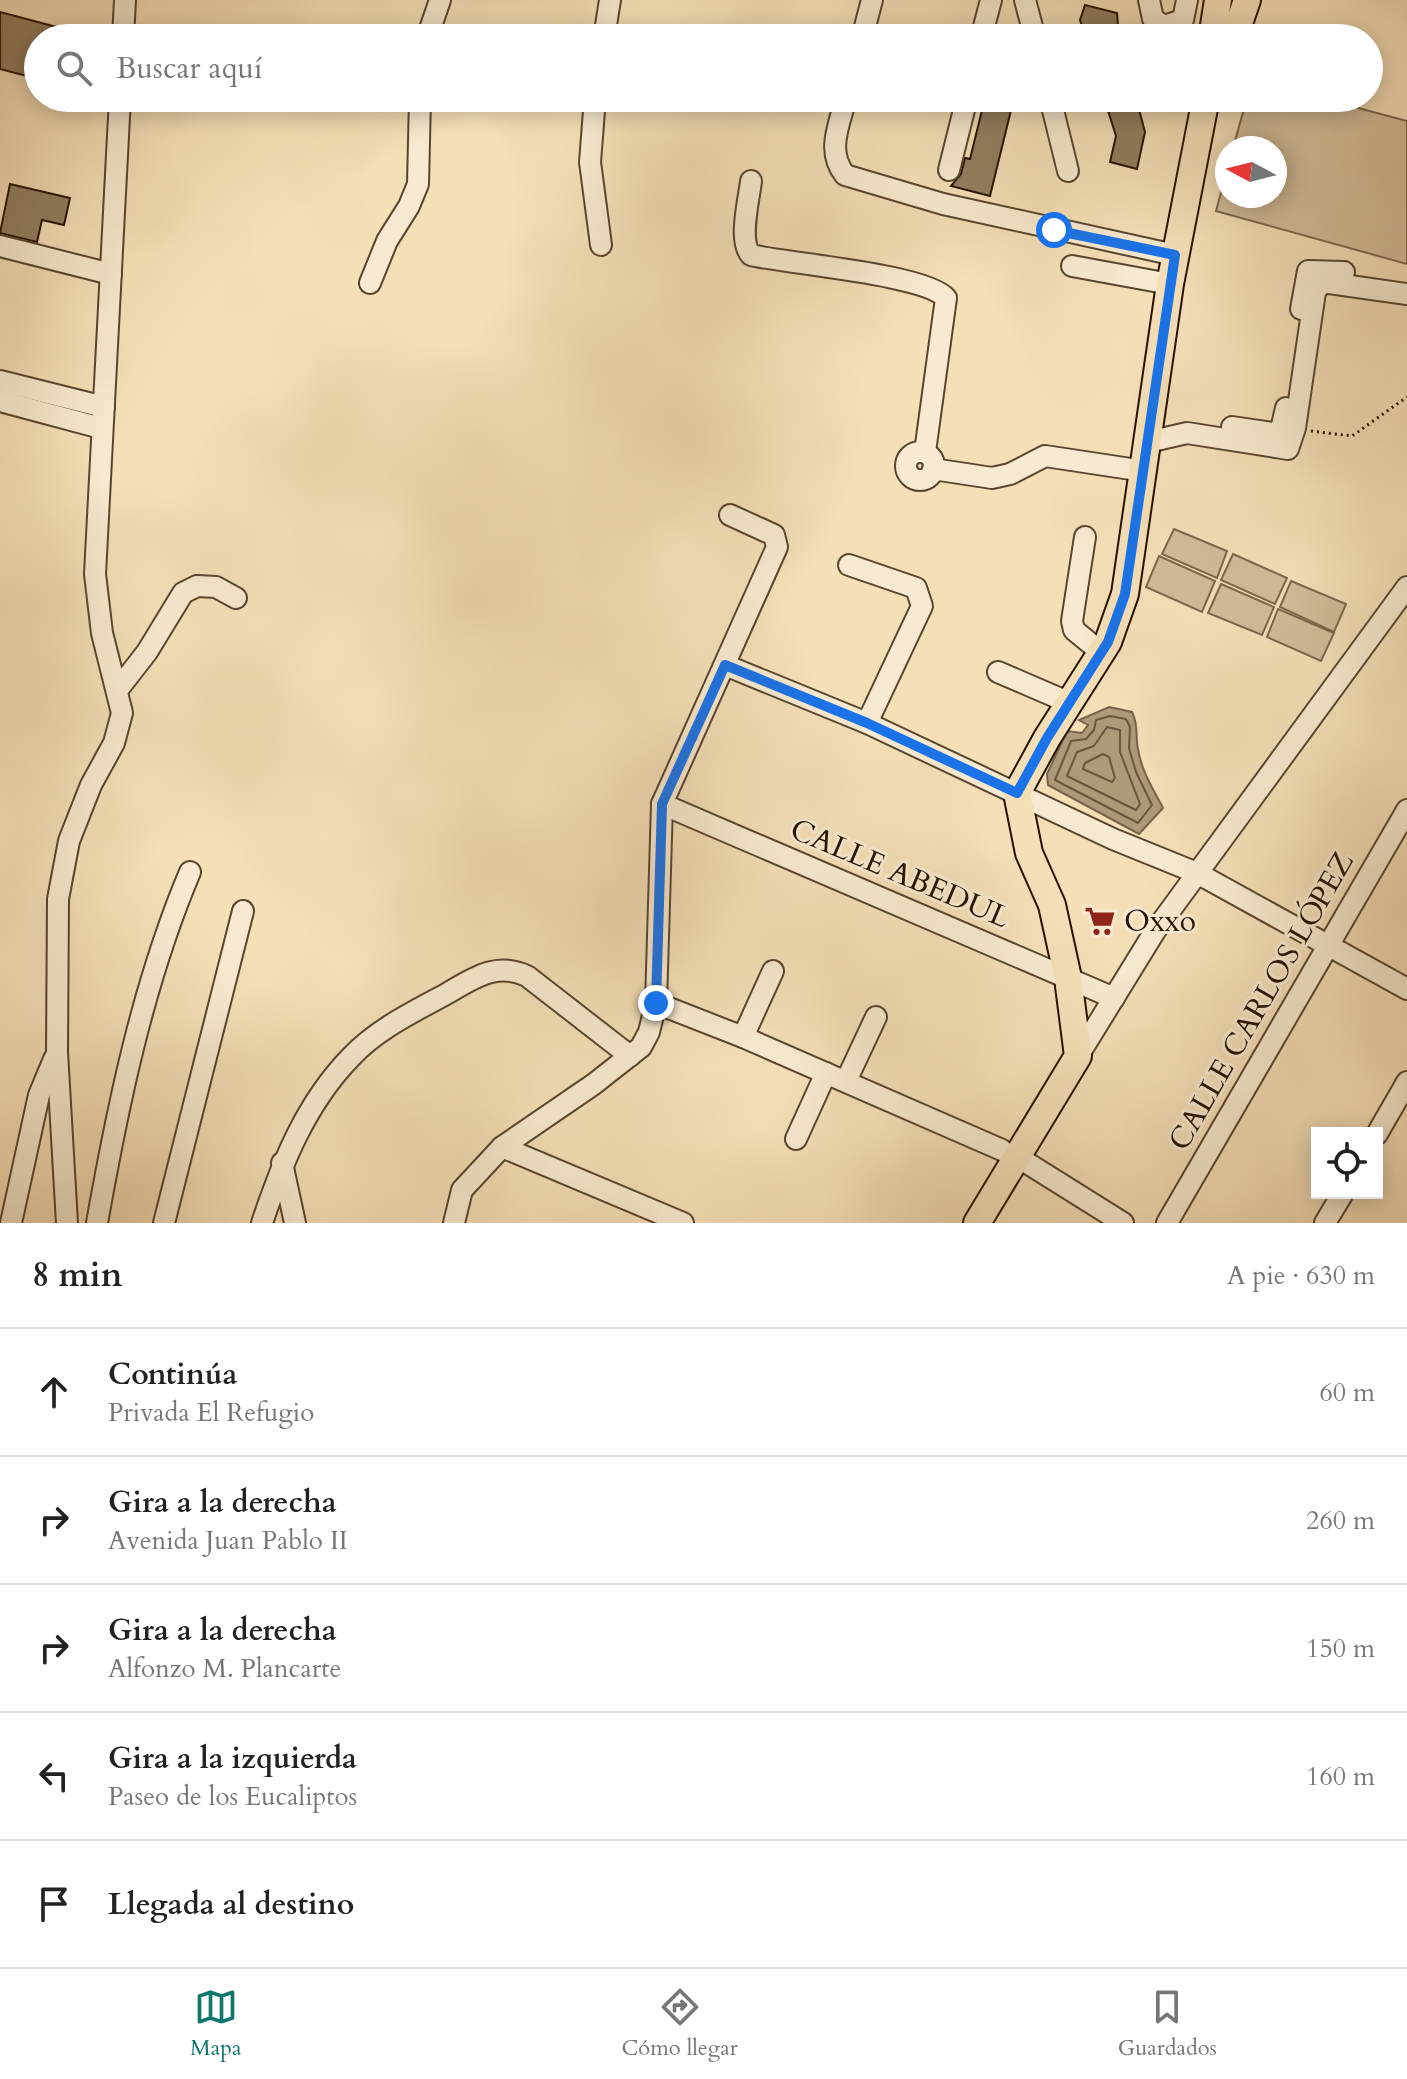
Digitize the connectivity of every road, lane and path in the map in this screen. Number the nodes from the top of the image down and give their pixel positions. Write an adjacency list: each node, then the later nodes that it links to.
1 (125, 0): 11 (street)
2 (440, 0): 12 (street)
3 (610, 0): 13 (street)
4 (872, 0): 14 (street)
5 (991, 0): 15 (street)
6 (1025, 0): 16 (street)
7 (1149, 0): 17 (street)
8 (1187, 0): 18 (street)
9 (1218, 0): 19 (main road)
10 (1247, 0): 20 (main road)
11 (124, 24)
12 (432, 24)
13 (606, 24)
14 (866, 24)
15 (985, 24)
16 (1031, 24)
17 (1162, 24)
18 (1170, 24)
19 (1214, 24)
20 (1239, 24)
21 (119, 112): 35 (street)
22 (420, 112): 37 (street)
23 (594, 112): 31 (street)
24 (842, 112): 33 (street)
25 (964, 112): 28 (street)
26 (1053, 112): 29 (street)
27 (1203, 112): 33 (main road)
28 (949, 170)
29 (1068, 171)
30 (751, 181): 47 (street)
31 (601, 245)
32 (0, 246): 35 (street)
33 (1175, 255): 38 (main road)
34 (1072, 266): 38 (street)
35 (111, 274): 43 (street)
36 (1407, 282): 46 (street)
37 (370, 283)
38 (1170, 284): 45 (main road)
39 (1407, 294): 46 (street)
40 (0, 381): 43 (street)
41 (1407, 397): 46 (path)
42 (0, 401): 44 (street)
43 (104, 407): 44 (street)
44 (101, 428): 56 (street)
45 (1149, 435): 46 (street); 47 (main road)
46 (1288, 437)
47 (1144, 471): 53 (main road)
48 (730, 515): 54 (street)
49 (1085, 537): 53 (street)
50 (849, 565): 58 (street)
51 (1405, 593): 63 (street)
52 (236, 598): 56 (street)
53 (1102, 653): 57 (main road)
54 (725, 665): 58 (street); 60 (street)
55 (998, 672): 57 (street)
56 (119, 688): 73 (street)
57 (1070, 703): 59 (main road)
58 (867, 723): 59 (street)
59 (1017, 793): 63 (street); 67 (main road)
60 (662, 804): 67 (street, CALLE ABEDUL); 70 (street)
61 (1407, 810): 65 (street, CALLE CARLOS LÓPEZ)
62 (190, 872): 87 (street)
63 (1197, 873): 65 (street); 69 (street)
64 (243, 911): 88 (street)
65 (1330, 944): 68 (street); 95 (street, CALLE CARLOS LÓPEZ)
66 (773, 971): 72 (street)
67 (1068, 978): 69 (street, CALLE ABEDUL); 75 (main road)
68 (1407, 989)
69 (1114, 998): 75 (street)
70 (656, 1003): 72 (street); 74 (street)
71 (876, 1017): 77 (street)
72 (743, 1037): 76 (street)
73 (57, 1052): 85 (street); 86 (street)
74 (630, 1056): 81 (street); 83 (street)
75 (1078, 1056): 82 (main road)
76 (826, 1073): 77 (street); 80 (street)
77 (846, 1081): 82 (street)
78 (1407, 1082): 79 (street)
79 (1381, 1127)
80 (796, 1139)
81 (502, 1147): 91 (street); 92 (street)
82 (1009, 1153): 93 (main road); 94 (street)
83 (282, 1163): 89 (street); 90 (street)
84 (1339, 1199): 96 (street)
85 (11, 1223)
86 (67, 1223)
87 (97, 1223)
88 (164, 1223)
89 (262, 1223)
90 (295, 1223)
91 (454, 1223)
92 (683, 1223)
93 (977, 1223)
94 (1123, 1223)
95 (1167, 1223)
96 (1325, 1223)

